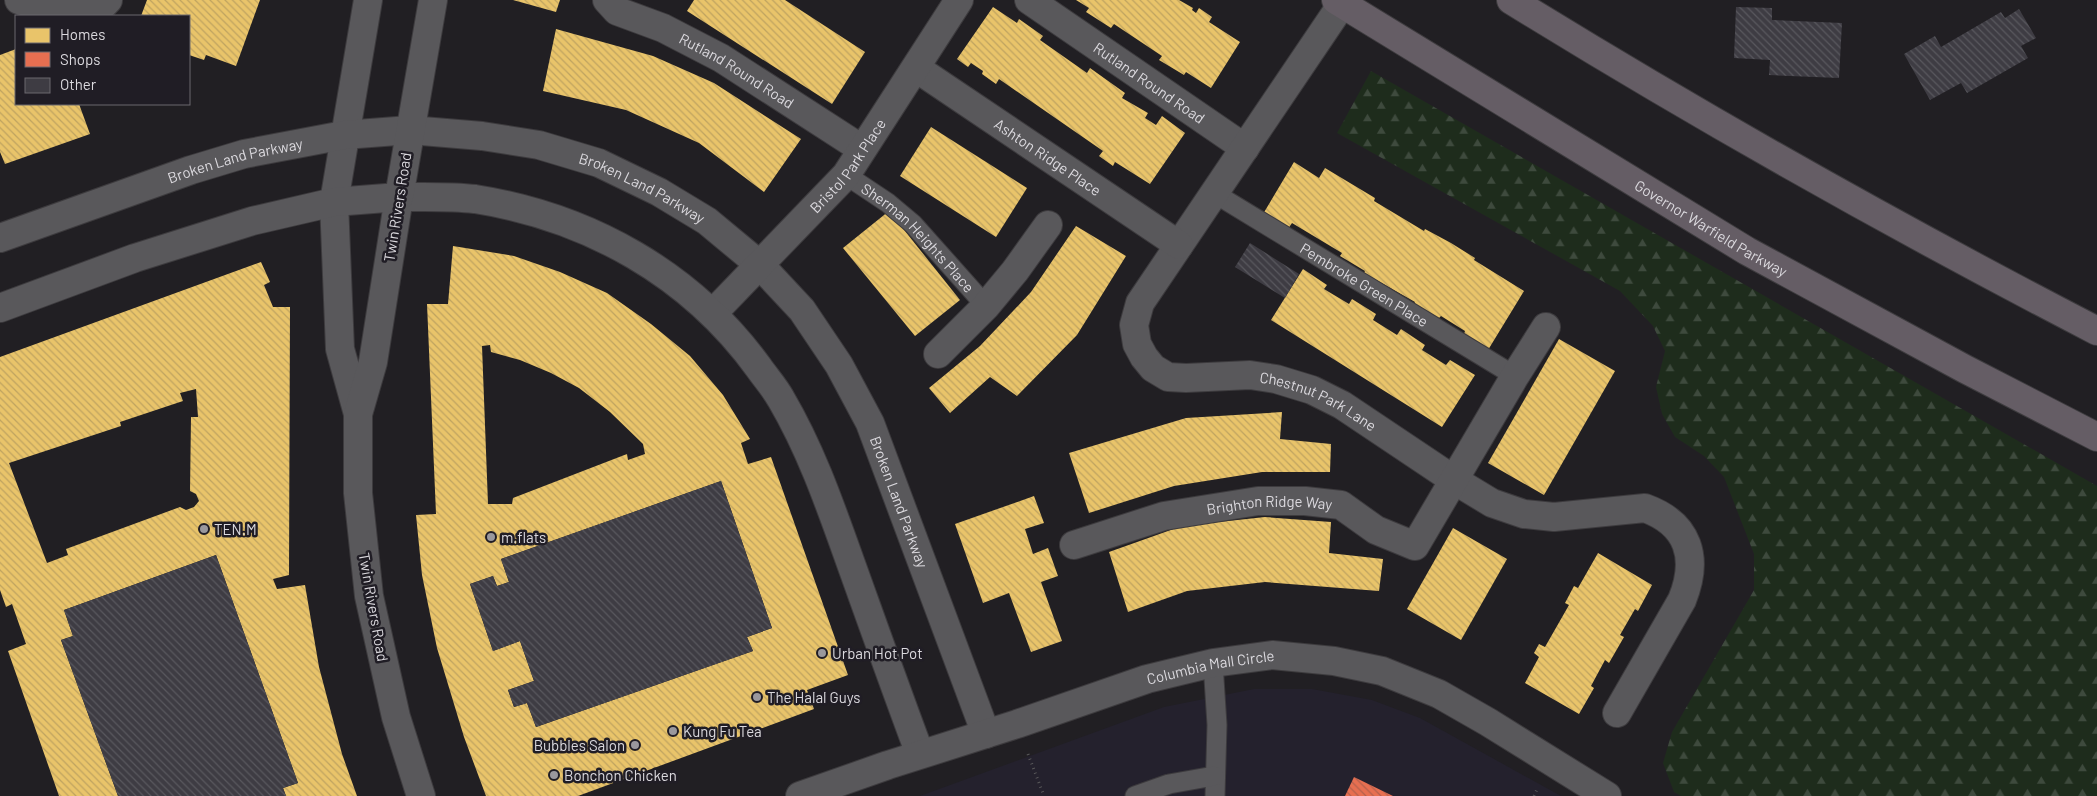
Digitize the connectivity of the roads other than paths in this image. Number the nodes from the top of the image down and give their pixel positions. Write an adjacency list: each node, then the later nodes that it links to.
1 (19, 0): 2 (street)
2 (108, 0)
3 (368, 0): 12 (street, Twin Rivers Road)
4 (433, 0): 11 (street, Twin Rivers Road)
5 (607, 0): 14 (street, Rutland Round Road)
6 (959, 0): 10 (street, Bristol Park Place)
7 (1029, 0): 13 (street, Rutland Round Road)
8 (1511, 0): 27 (main road)
9 (1339, 2): 13 (street, Chestnut Park Lane); 31 (main road, Governor Warfield Parkway)
10 (916, 68): 14 (street, Bristol Park Place); 21 (street, Ashton Ridge Place)
11 (410, 130): 12 (street, Broken Land Parkway); 17 (street, Twin Rivers Road); 22 (street, Broken Land Parkway)
12 (344, 136): 18 (street, Twin Rivers Road); 20 (street, Broken Land Parkway)
13 (1245, 148): 16 (street, Chestnut Park Lane)
14 (862, 150): 15 (street, Bristol Park Place)
15 (846, 175): 22 (street, Bristol Park Place); 23 (lane, Sherman Heights Place)
16 (1214, 193): 21 (street, Chestnut Park Lane); 29 (lane, Pembroke Green Place)
17 (399, 197): 18 (street); 25 (street); 30 (street, Twin Rivers Road)
18 (334, 202): 24 (street); 30 (street, Twin Rivers Road)
19 (1048, 224): 23 (street, Sherman Heights Place)
20 (0, 238)
21 (1179, 245): 32 (street, Chestnut Park Lane)
22 (760, 265): 25 (street, Bristol Park Place); 36 (street, Broken Land Parkway)
23 (986, 306): 28 (street, Sherman Heights Place)
24 (0, 308)
25 (713, 313): 37 (street)
26 (1546, 327): 29 (street, Brighton Ridge Way)
27 (2097, 331)
28 (938, 354)
29 (1515, 376): 32 (street, Brighton Ridge Way)
30 (358, 414): 39 (street, Twin Rivers Road)
31 (2097, 437)
32 (1454, 480): 33 (street, Brighton Ridge Way); 35 (street, Chestnut Park Lane)
33 (1074, 545)
34 (1213, 663): 36 (street, Columbia Mall Circle); 38 (lane); 43 (street, Columbia Mall Circle)
35 (1617, 713)
36 (986, 734): 37 (street, Columbia Mall Circle)
37 (920, 754): 40 (street, Columbia Mall Circle)
38 (1214, 776): 41 (lane); 42 (lane)
39 (421, 796)
40 (800, 796)
41 (1135, 796)
42 (1215, 796)
43 (1607, 796)

